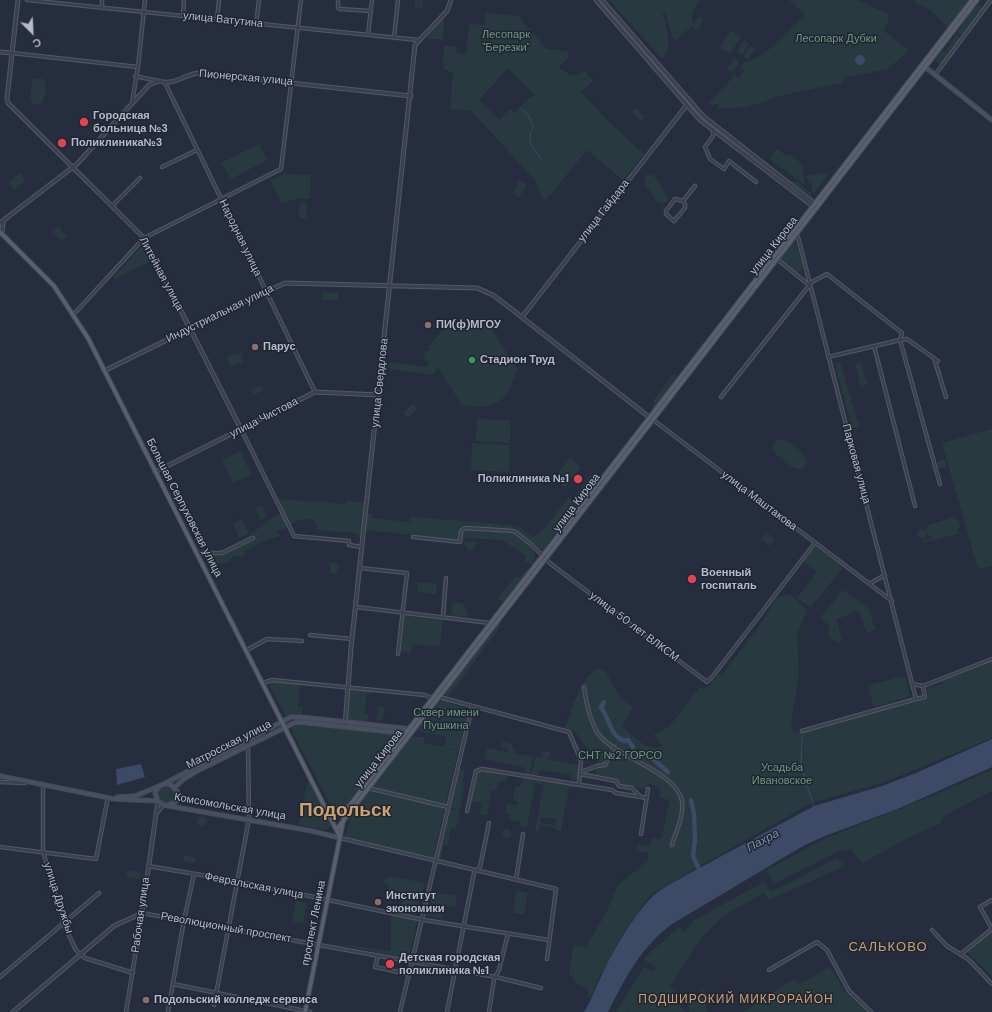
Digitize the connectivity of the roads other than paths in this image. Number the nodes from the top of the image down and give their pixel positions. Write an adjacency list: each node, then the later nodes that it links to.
1 (18, 0): 30 (street, Литейная улица)
2 (27, 0): 18 (street, улица Ватутина)
3 (102, 0): 19 (street)
4 (145, 0): 21 (street)
5 (184, 0): 22 (street)
6 (220, 0): 23 (street)
7 (259, 0): 24 (street)
8 (301, 0): 25 (street)
9 (338, 0): 20 (street)
10 (372, 0): 20 (street)
11 (398, 0): 27 (street)
12 (451, 0): 28 (street)
13 (596, 0): 38 (street)
14 (602, 0): 35 (street)
15 (972, 0): 31 (main road, улица Кирова)
16 (977, 0): 31 (main road, улица Кирова)
17 (991, 0): 33 (street)
18 (61, 2): 19 (street, улица Ватутина)
19 (102, 8): 21 (street, улица Ватутина)
20 (371, 11): 26 (street)
21 (144, 13): 22 (street, улица Ватутина); 32 (street)
22 (183, 16): 23 (street, улица Ватутина)
23 (217, 20): 24 (street, улица Ватутина)
24 (256, 24): 25 (street, улица Ватутина)
25 (298, 28): 26 (street, улица Ватутина); 37 (street)
26 (368, 35): 27 (street, улица Ватутина)
27 (394, 38): 28 (street, улица Ватутина)
28 (418, 40): 40 (street, улица Свердлова)
29 (0, 52): 30 (street)
30 (12, 53): 32 (street); 50 (street, Литейная улица)
31 (923, 65): 33 (main road); 56 (main road, улица Кирова)
32 (138, 67): 34 (street)
33 (934, 74): 45 (main road)
34 (135, 76): 36 (street); 42 (street)
35 (669, 78): 38 (street); 41 (street)
36 (158, 81): 39 (street); 42 (street)
37 (291, 82): 39 (street, Пионерская улица); 40 (street, Пионерская улица); 54 (street)
38 (666, 82): 43 (street)
39 (164, 83): 48 (street, Народная улица)
40 (411, 96): 67 (street, улица Свердлова)
41 (686, 98): 43 (street); 44 (street)
42 (132, 104): 50 (street)
43 (686, 106): 44 (street); 46 (street); 70 (street, улица Гайдара)
44 (694, 107): 47 (street)
45 (992, 120)
46 (713, 130): 47 (street); 52 (street)
47 (724, 136): 56 (street)
48 (197, 150): 49 (street); 54 (street, Народная улица)
49 (162, 167)
50 (73, 168): 57 (street, Литейная улица); 58 (street)
51 (140, 178): 57 (street)
52 (756, 182)
53 (695, 186): 55 (street)
54 (221, 200): 61 (street); 68 (street, Народная улица)
55 (683, 201): 55 (street)
56 (814, 205): 59 (main road, улица Кирова); 63 (main road, улица Кирова)
57 (112, 206): 61 (street, Литейная улица)
58 (1, 221): 60 (street)
59 (797, 232): 62 (main road, улица Кирова); 64 (street, Парковая улица)
60 (1, 233): 69 (main road, Большая Серпуховская улица)
61 (144, 238): 69 (street); 71 (street, Литейная улица)
62 (791, 240): 63 (street); 64 (street); 65 (main road, улица Кирова)
63 (785, 241): 65 (main road, улица Кирова)
64 (799, 244): 66 (street, Парковая улица)
65 (775, 257): 66 (street); 82 (main road, улица Кирова)
66 (809, 285): 72 (street); 74 (street, Парковая улица); 80 (street)
67 (391, 287): 68 (street, Индустриальная улица); 70 (street, Индустриальная улица); 79 (street, улица Свердлова)
68 (266, 291): 71 (street, Индустриальная улица); 78 (street, Народная улица)
69 (74, 314): 77 (main road, Большая Серпуховская улица)
70 (522, 317): 82 (street, Индустриальная улица)
71 (190, 329): 77 (street, Индустриальная улица); 83 (street, Литейная улица)
72 (900, 340): 73 (street); 75 (street); 85 (street)
73 (874, 346): 74 (street); 86 (street)
74 (828, 357): 94 (street, Парковая улица)
75 (934, 358): 76 (street); 81 (street)
76 (938, 361)
77 (104, 371): 84 (main road, Большая Серпуховская улица)
78 (315, 392): 79 (street, улица Чистова); 83 (street, улица Чистова)
79 (379, 395): 90 (street, улица Свердлова)
80 (721, 397)
81 (946, 397)
82 (651, 418): 89 (street, улица Маштакова); 92 (main road, улица Кирова)
83 (241, 429): 84 (street, улица Чистова); 90 (street, Литейная улица)
84 (156, 472): 91 (main road, Большая Серпуховская улица)
85 (940, 484)
86 (915, 506)
87 (413, 537): 92 (street, улица 50 лет ВЛКСМ)
88 (253, 538): 91 (street)
89 (814, 544): 92 (street, улица 50 лет ВЛКСМ); 96 (street, улица Маштакова)
90 (362, 547): 93 (street, улица Свердлова)
91 (197, 553): 106 (main road, Большая Серпуховская улица)
92 (544, 557): 101 (main road, улица Кирова)
93 (360, 568): 98 (street, улица Свердлова); 99 (street)
94 (885, 575): 96 (street); 97 (street, Парковая улица)
95 (446, 578): 100 (street)
96 (869, 584): 97 (street, улица Маштакова)
97 (892, 602): 111 (street, Парковая улица)
98 (356, 607): 99 (street); 104 (street, улица Свердлова)
99 (403, 612): 100 (street); 108 (street)
100 (443, 617): 102 (street)
101 (496, 619): 102 (main road, улица Кирова); 107 (main road, улица Кирова)
102 (491, 623): 107 (main road, улица Кирова)
103 (310, 635): 104 (street)
104 (352, 639): 113 (street, улица Свердлова)
105 (302, 641): 106 (street)
106 (247, 650): 110 (main road, Большая Серпуховская улица)
107 (471, 652): 115 (main road, улица Кирова)
108 (398, 654)
109 (992, 659): 112 (street)
110 (263, 683): 113 (street); 118 (main road, Большая Серпуховская улица)
111 (912, 684): 112 (street); 116 (street, Парковая улица)
112 (923, 686): 116 (street)
113 (348, 687): 115 (street); 119 (street, улица Свердлова)
114 (584, 687): 126 (street)
115 (435, 697): 117 (street); 122 (main road, улица Кирова); 122 (main road, улица Кирова)
116 (916, 698): 123 (street)
117 (472, 706): 127 (street); 144 (street)
118 (283, 722): 119 (main road, Матросская улица); 121 (main road, Большая Серпуховская улица); 132 (main road, Матросская улица)
119 (345, 722): 120 (street, улица Свердлова); 122 (main road, Матросская улица)
120 (345, 726): 121 (main road, Матросская улица); 124 (main road)
121 (285, 727): 125 (main road, Матросская улица); 143 (main road, Большая Серпуховская улица)
122 (410, 731): 124 (main road); 135 (main road, улица Кирова)
123 (802, 731)
124 (405, 733): 145 (main road, улица Кирова)
125 (248, 745): 134 (main road, Матросская улица); 148 (street)
126 (614, 747): 127 (street); 156 (street)
127 (580, 773): 133 (street); 138 (street)
128 (0, 776): 130 (main road, Комсомольская улица)
129 (0, 782): 130 (street)
130 (36, 783): 131 (main road, Комсомольская улица)
131 (44, 784): 137 (main road, Комсомольская улица); 158 (street, улица Дружбы)
132 (162, 784): 134 (main road); 137 (main road, Комсомольская улица); 140 (main road)
133 (579, 785): 138 (street); 146 (street)
134 (175, 787): 142 (main road)
135 (368, 788): 144 (street); 150 (main road, улица Кирова)
136 (648, 789): 139 (street)
137 (108, 796): 140 (main road, Комсомольская улица); 158 (street)
138 (641, 797): 139 (street)
139 (646, 798): 154 (street)
140 (158, 802): 141 (main road, Комсомольская улица); 147 (street, Рабочая улица)
141 (163, 805): 142 (main road, Комсомольская улица); 147 (street, Рабочая улица)
142 (168, 806): 148 (main road, Комсомольская улица)
143 (326, 807): 145 (main road); 151 (main road, Большая Серпуховская улица)
144 (448, 807): 159 (street)
145 (347, 809): 150 (main road, улица Кирова)
146 (467, 811)
147 (154, 817): 160 (street, Рабочая улица)
148 (249, 819): 152 (main road, Комсомольская улица); 164 (street)
149 (489, 823): 161 (street)
150 (343, 824): 151 (main road); 155 (main road, проспект Ленина)
151 (337, 830): 152 (main road); 155 (main road, Большая Серпуховская улица)
152 (326, 834): 155 (main road, Комсомольская улица)
153 (523, 834): 163 (street)
154 (641, 834)
155 (340, 838): 159 (street); 166 (main road, проспект Ленина)
156 (672, 845)
157 (0, 847): 158 (street)
158 (42, 851): 171 (street, улица Дружбы)
159 (435, 861): 161 (street); 169 (street)
160 (148, 866): 162 (street, Февральская улица); 168 (street, Рабочая улица)
161 (477, 871): 163 (street); 172 (street)
162 (194, 874): 164 (street, Февральская улица); 170 (street)
163 (516, 880): 176 (street)
164 (237, 881): 166 (street, Февральская улица); 173 (street)
165 (99, 892): 171 (street)
166 (328, 900): 169 (street, Февральская улица); 177 (main road, проспект Ленина)
167 (992, 900): 178 (street)
168 (142, 913): 170 (street, Революционный проспект); 179 (street); 185 (street, Рабочая улица)
169 (421, 919): 172 (street, Февральская улица); 182 (street)
170 (184, 920): 173 (street, Революционный проспект); 189 (street)
171 (63, 922): 179 (street, улица Дружбы); 187 (street)
172 (463, 927): 175 (street, Февральская улица); 184 (street)
173 (228, 928): 177 (street, Революционный проспект); 192 (street)
174 (932, 930): 178 (street)
175 (508, 934): 176 (street, Февральская улица); 188 (street)
176 (549, 940): 181 (street)
177 (319, 945): 180 (street, Революционный проспект); 197 (main road, проспект Ленина)
178 (962, 954): 190 (street)
179 (81, 955): 185 (street); 194 (street)
180 (378, 956): 182 (street, Революционный проспект); 186 (street)
181 (547, 959)
182 (410, 962): 184 (street, Революционный проспект); 186 (street)
183 (769, 970): 201 (street)
184 (456, 971): 188 (street, Революционный проспект); 199 (street)
185 (133, 973): 195 (street, Рабочая улица)
186 (408, 974): 198 (street)
187 (0, 977)
188 (496, 977): 191 (street, Революционный проспект); 200 (street)
189 (173, 984): 192 (street); 196 (street)
190 (992, 984)
191 (540, 988)
192 (217, 993): 193 (street); 197 (street)
193 (214, 1005)
194 (13, 1012)
195 (126, 1012)
196 (168, 1012)
197 (305, 1012)
198 (400, 1012)
199 (447, 1012)
200 (489, 1012)
201 (871, 1012)

